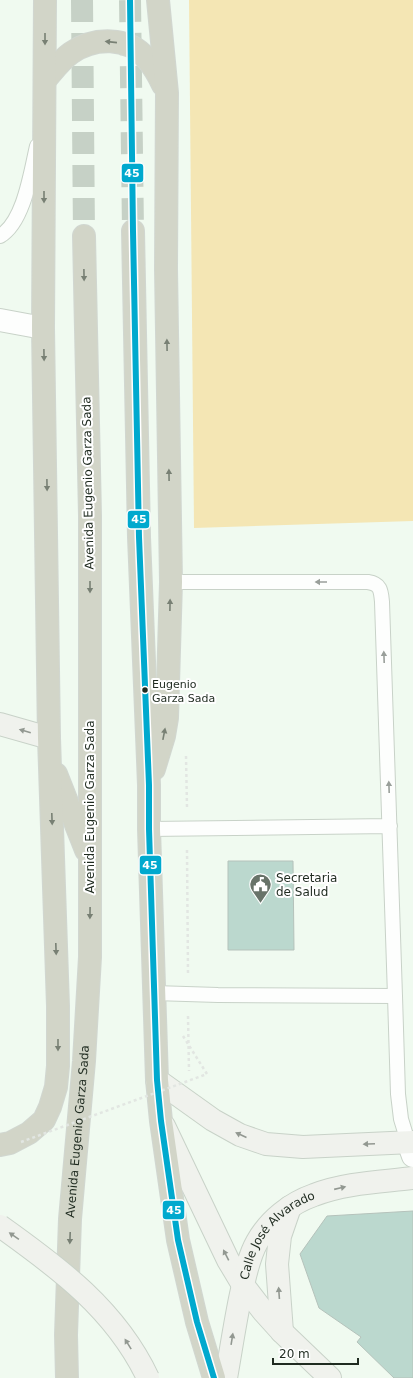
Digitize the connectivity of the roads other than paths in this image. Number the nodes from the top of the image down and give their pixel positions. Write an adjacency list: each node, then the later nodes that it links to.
1 (45, 0): 3 (highway, one-way to 3)
2 (158, 0): 4 (highway)
3 (45, 80): 4 (highway, one-way to 3); 5 (highway)
4 (167, 93): 11 (highway, one-way to 4)
5 (44, 119): 7 (lane); 10 (highway, one-way to 10)
6 (133, 231): 15 (highway)
7 (0, 236)
8 (84, 236): 18 (highway, Avenida Eugenio Garza Sada, one-way to 18)
9 (0, 320): 10 (street)
10 (43, 328): 13 (highway, one-way to 13)
11 (171, 582): 15 (highway, one-way to 11); 16 (lane, one-way to 11)
12 (0, 724): 13 (street, one-way to 12)
13 (49, 738): 14 (highway)
14 (50, 760): 18 (highway); 22 (highway, one-way to 22)
15 (149, 785): 17 (highway)
16 (390, 826): 17 (lane); 21 (lane)
17 (149, 829): 20 (highway)
18 (90, 862): 19 (highway, Avenida Eugenio Garza Sada, one-way to 19)
19 (90, 957): 22 (highway); 32 (highway, Avenida Eugenio Garza Sada, one-way to 32)
20 (154, 993): 21 (lane); 23 (highway)
21 (395, 996): 26 (lane)
22 (58, 1006): 25 (highway, one-way to 25)
23 (157, 1080): 24 (highway); 26 (street, one-way to 23)
24 (161, 1121): 30 (street, one-way to 24); 34 (highway)
25 (11, 1143)
26 (411, 1147)
27 (413, 1178): 28 (street, Calle José Alvarado, one-way to 27)
28 (290, 1206): 30 (street, Calle José Alvarado); 31 (street, one-way to 28)
29 (0, 1226): 33 (street, one-way to 29, bridge)
30 (243, 1285): 31 (street); 35 (street, Calle José Alvarado, one-way to 30)
31 (282, 1332): 36 (street)
32 (66, 1378)
33 (148, 1378)
34 (214, 1378)
35 (226, 1378)
36 (330, 1378)

